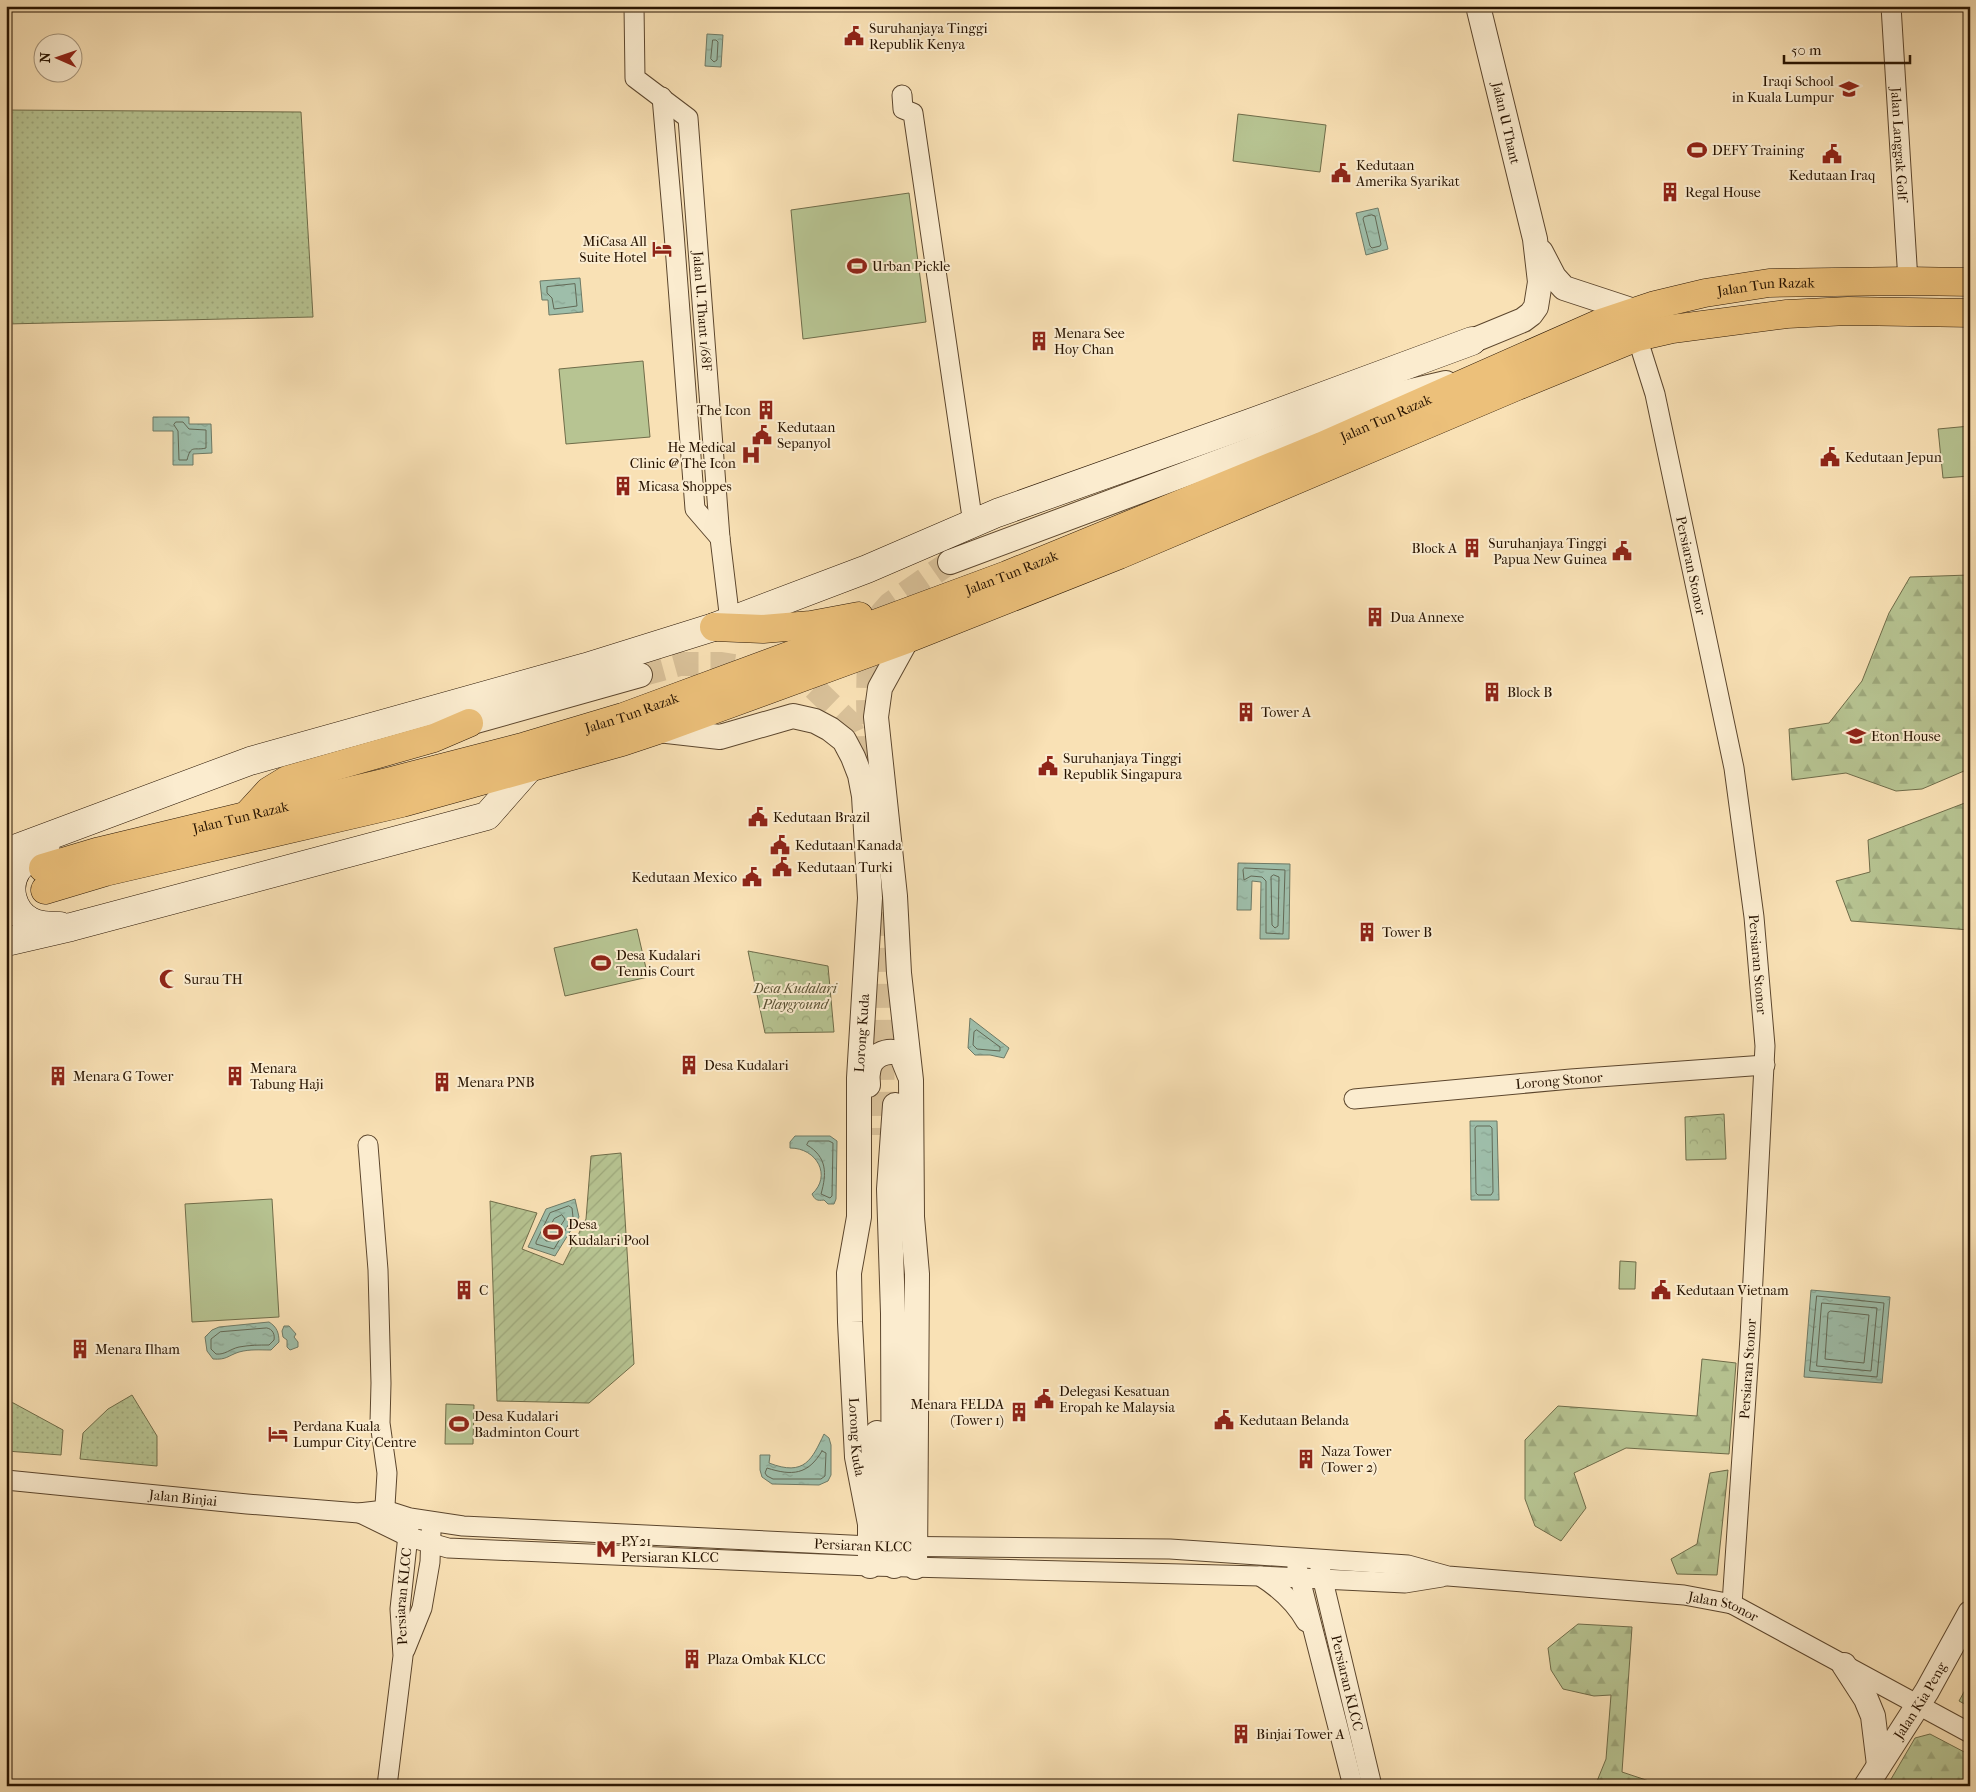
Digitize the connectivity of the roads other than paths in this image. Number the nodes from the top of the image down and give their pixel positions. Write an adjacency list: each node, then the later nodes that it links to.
1 (634, 6): 15 (street, Jalan U. Thant 1/68F)
2 (1478, 6): 5 (street, Jalan U Thant)
3 (1891, 6): 6 (street, Jalan Langgak Golf)
4 (902, 95): 12 (street)
5 (1535, 240): 9 (street, Jalan U Thant); 10 (street, Jalan U Thant)
6 (1908, 281): 7 (main road, Jalan Tun Razak); 9 (main road, Jalan Tun Razak)
7 (1970, 282)
8 (1970, 313): 9 (main road, Jalan Tun Razak)
9 (1636, 324): 11 (main road, Jalan Tun Razak); 16 (main road, Jalan Tun Razak); 27 (street, Persiaran Stonor)
10 (1472, 341): 12 (main road)
11 (1494, 371): 13 (street); 14 (main road, Jalan Tun Razak)
12 (973, 524): 15 (main road)
13 (950, 562)
14 (936, 602): 15 (main road); 22 (main road, Jalan Tun Razak)
15 (722, 624): 20 (main road)
16 (907, 639): 19 (main road, Jalan Tun Razak); 28 (street)
17 (640, 675): 18 (street)
18 (469, 723): 20 (main road); 22 (main road)
19 (658, 730): 21 (main road, Jalan Tun Razak); 31 (street, Lorong Kuda)
20 (250, 761): 23 (main road)
21 (530, 768): 22 (main road, Jalan Tun Razak); 25 (main road)
22 (248, 814)
23 (61, 832): 24 (main road); 25 (main road)
24 (6, 852)
25 (71, 927): 26 (main road)
26 (6, 942)
27 (1765, 1065): 29 (street, Lorong Stonor); 49 (street, Persiaran Stonor)
28 (911, 1080): 31 (street); 42 (street)
29 (1354, 1099)
30 (895, 1105): 42 (street)
31 (859, 1112): 41 (street, Lorong Kuda)
32 (368, 1145): 36 (street)
33 (882, 1191): 41 (street, Lorong Kuda)
34 (6, 1480): 35 (street, Jalan Binjai)
35 (359, 1512): 36 (street, Persiaran KLCC)
36 (384, 1517): 37 (street, Persiaran KLCC); 39 (street, Persiaran KLCC)
37 (410, 1518): 38 (street, Persiaran KLCC); 39 (street, Persiaran KLCC)
38 (432, 1522): 40 (street, Persiaran KLCC); 41 (street, Persiaran KLCC)
39 (409, 1537): 40 (street, Persiaran KLCC); 52 (street, Persiaran KLCC)
40 (431, 1543): 41 (street, Persiaran KLCC); 52 (street, Persiaran KLCC)
41 (870, 1545): 42 (street, Persiaran KLCC)
42 (905, 1556): 43 (street, Persiaran KLCC); 45 (street, Persiaran KLCC)
43 (1295, 1557): 44 (street, Persiaran KLCC); 47 (street, Persiaran KLCC)
44 (1318, 1559): 46 (street, Jalan Stonor); 48 (street, Persiaran KLCC)
45 (1260, 1576): 47 (street, Persiaran KLCC); 51 (street, Persiaran KLCC)
46 (1448, 1576): 48 (street, Jalan Stonor); 49 (street, Jalan Stonor)
47 (1299, 1578): 48 (street, Persiaran KLCC); 51 (street, Persiaran KLCC)
48 (1323, 1579): 59 (street, Persiaran KLCC)
49 (1732, 1604): 53 (street, Jalan Stonor)
50 (1970, 1613): 54 (street, Jalan Kia Peng)
51 (1315, 1639): 58 (street, Persiaran KLCC)
52 (403, 1656): 57 (street, Persiaran KLCC)
53 (1844, 1665): 54 (street, Jalan Stonor); 56 (street)
54 (1918, 1704): 55 (street, Jalan Stonor); 56 (street, Jalan Kia Peng)
55 (1970, 1733)
56 (1879, 1765): 60 (street, Jalan Kia Peng)
57 (387, 1786)
58 (1353, 1786)
59 (1372, 1786)
60 (1866, 1786)

